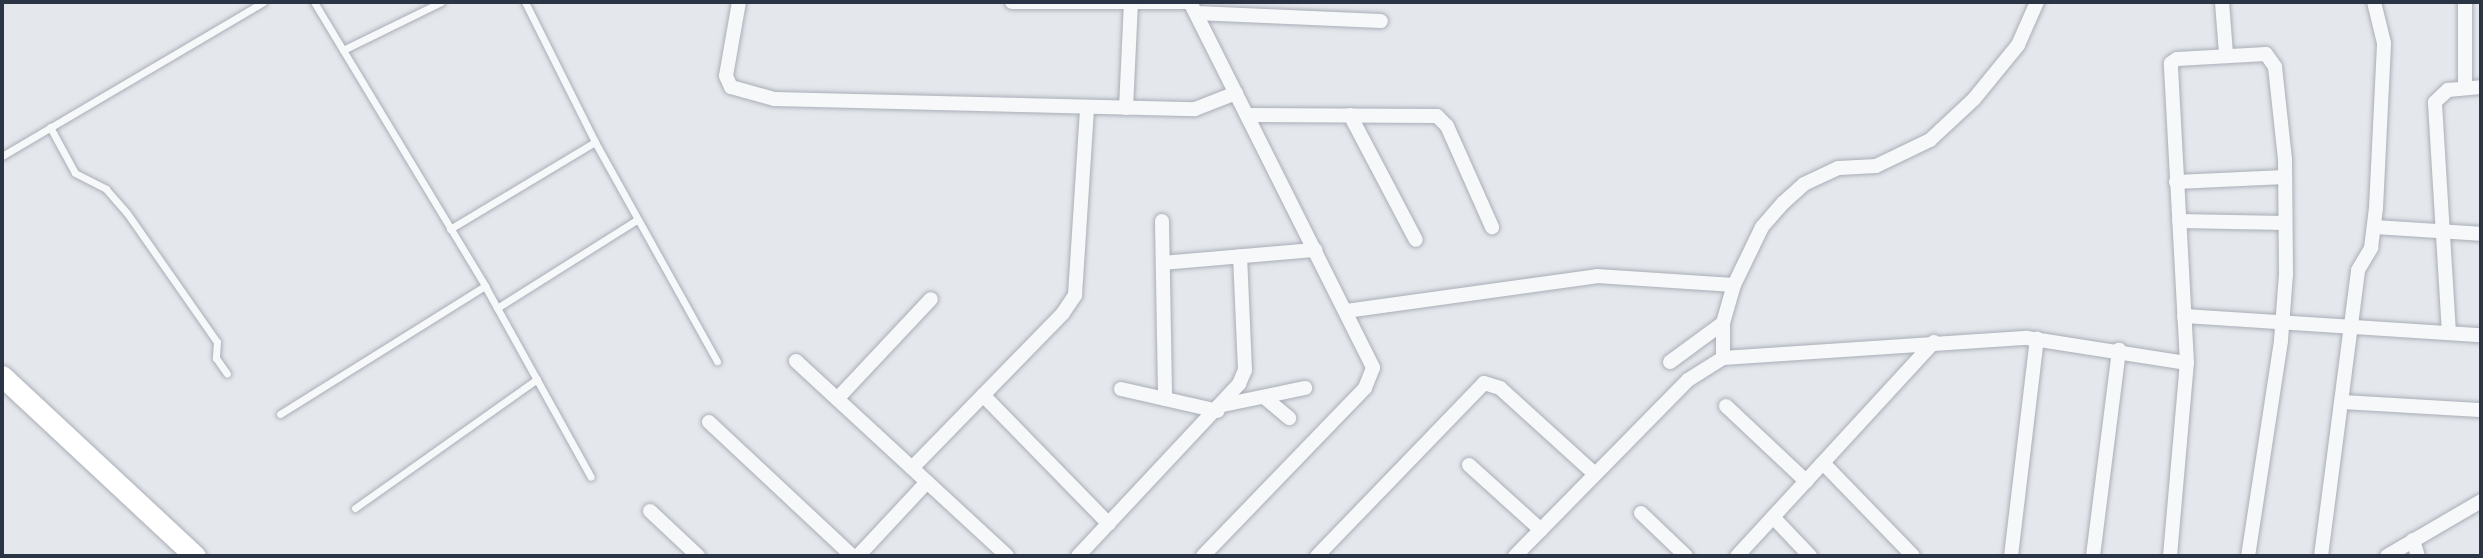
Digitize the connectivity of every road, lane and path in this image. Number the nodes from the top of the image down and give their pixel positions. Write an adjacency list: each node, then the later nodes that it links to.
1 (263, 2): 24 (lane)
2 (314, 2): 15 (lane)
3 (441, 2): 15 (lane)
4 (524, 2): 25 (lane)
5 (738, 2): 20 (street)
6 (1012, 2): 7 (street)
7 (1105, 2): 8 (street)
8 (1131, 2): 13 (street); 21 (street)
9 (2037, 2): 42 (street)
10 (2222, 2): 16 (street)
11 (2374, 2): 34 (street)
12 (2465, 2): 18 (street)
13 (1192, 5): 14 (street); 19 (street)
14 (1381, 22)
15 (342, 50): 35 (lane)
16 (2226, 54): 27 (street); 28 (street)
17 (2481, 87): 18 (street)
18 (2465, 88): 36 (street)
19 (1236, 93): 21 (street); 22 (street)
20 (1087, 107): 21 (street); 66 (street)
21 (1126, 108)
22 (1247, 115): 23 (street); 39 (street)
23 (1350, 115): 33 (street); 38 (street)
24 (50, 127): 26 (lane); 61 (lane)
25 (595, 142): 29 (lane); 35 (lane)
26 (2, 156)
27 (2285, 177): 28 (street); 32 (street)
28 (2176, 182): 31 (street)
29 (637, 220): 45 (lane); 57 (lane)
30 (1162, 221): 41 (street)
31 (2179, 221): 32 (street); 47 (street)
32 (2286, 223): 48 (street)
33 (1492, 227)
34 (2374, 227): 36 (street); 50 (street)
35 (450, 229): 43 (lane)
36 (2445, 231): 37 (street); 51 (street)
37 (2481, 234)
38 (1416, 240)
39 (1315, 250): 40 (street); 46 (street)
40 (1240, 256): 41 (street); 72 (street)
41 (1163, 263): 69 (street)
42 (1734, 285): 46 (street); 49 (street)
43 (485, 286): 45 (lane); 74 (lane)
44 (931, 299): 68 (street)
45 (497, 308): 63 (lane)
46 (1346, 311): 98 (street)
47 (2184, 316): 48 (street); 60 (street)
48 (2283, 322): 50 (street); 108 (street)
49 (1723, 323): 56 (street); 59 (street)
50 (2351, 326): 51 (street); 70 (street)
51 (2449, 333): 52 (street)
52 (2481, 335)
53 (2037, 339): 54 (street); 55 (street); 105 (street)
54 (1934, 342): 56 (street); 77 (street)
55 (2119, 350): 60 (street); 106 (street)
56 (1723, 358): 80 (street)
57 (717, 361)
58 (796, 361): 68 (street)
59 (1670, 362)
60 (2187, 363): 107 (street)
61 (227, 374)
62 (2, 376): 92 (main road)
63 (537, 379): 81 (lane); 85 (lane)
64 (1305, 388): 67 (street)
65 (1121, 389): 69 (street)
66 (983, 395): 79 (street); 89 (street)
67 (1264, 397): 72 (street); 75 (street)
68 (837, 399): 79 (street)
69 (1166, 399): 72 (street)
70 (2341, 402): 73 (street); 109 (street)
71 (1726, 406): 82 (street)
72 (1221, 408): 89 (street)
73 (2481, 410)
74 (280, 414)
75 (1289, 418)
76 (709, 422): 94 (street)
77 (1823, 463): 82 (street); 104 (street)
78 (1469, 465): 90 (street)
79 (912, 468): 83 (street)
80 (1595, 474): 90 (street); 99 (street)
81 (591, 477)
82 (1806, 481): 88 (street)
83 (927, 482): 95 (street); 96 (street)
84 (2481, 501): 91 (street)
85 (355, 508)
86 (650, 511): 93 (street)
87 (1641, 513): 101 (street)
88 (1773, 517): 102 (street); 103 (street)
89 (1109, 524): 97 (street)
90 (1541, 530): 100 (street)
91 (2413, 540): 110 (street); 111 (street)
92 (195, 556)
93 (698, 556)
94 (852, 556)
95 (858, 556)
96 (1007, 556)
97 (1078, 556)
98 (1203, 556)
99 (1317, 556)
100 (1515, 556)
101 (1686, 556)
102 (1737, 556)
103 (1810, 556)
104 (1913, 556)
105 (2011, 556)
106 (2093, 556)
107 (2170, 556)
108 (2248, 556)
109 (2321, 556)
110 (2387, 556)
111 (2418, 556)

